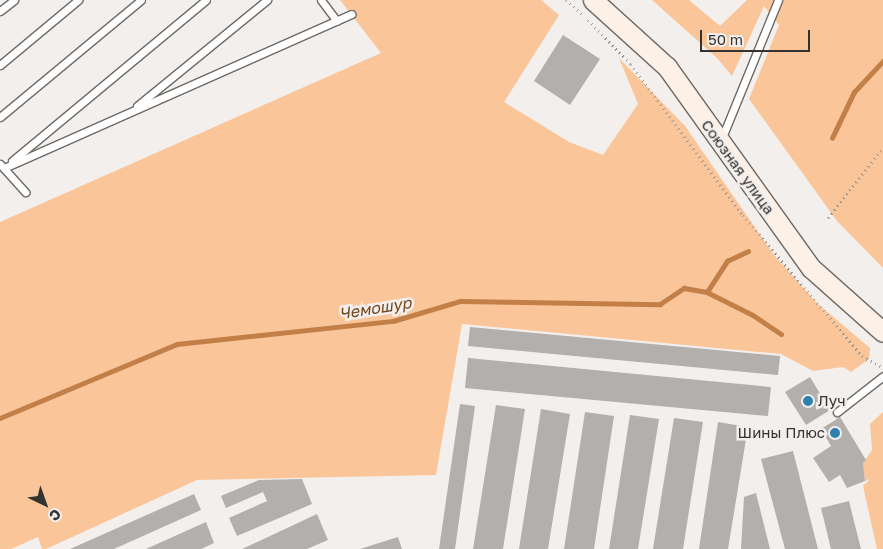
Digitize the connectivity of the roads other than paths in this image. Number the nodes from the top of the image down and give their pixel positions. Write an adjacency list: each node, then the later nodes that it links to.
1 (14, 0): 9 (lane)
2 (78, 0): 12 (lane)
3 (141, 0): 14 (lane)
4 (206, 0): 16 (lane)
5 (267, 0): 13 (lane)
6 (321, 0): 11 (lane)
7 (593, 0): 15 (main road, Союзная улица)
8 (778, 0): 15 (lane)
9 (0, 11)
10 (351, 14): 11 (lane)
11 (337, 20): 13 (lane)
12 (0, 65)
13 (130, 112): 16 (lane)
14 (0, 116)
15 (720, 142): 18 (main road, Союзная улица)
16 (2, 166): 17 (lane)
17 (25, 192)
18 (883, 332)
19 (883, 376): 20 (lane)
20 (837, 412)

